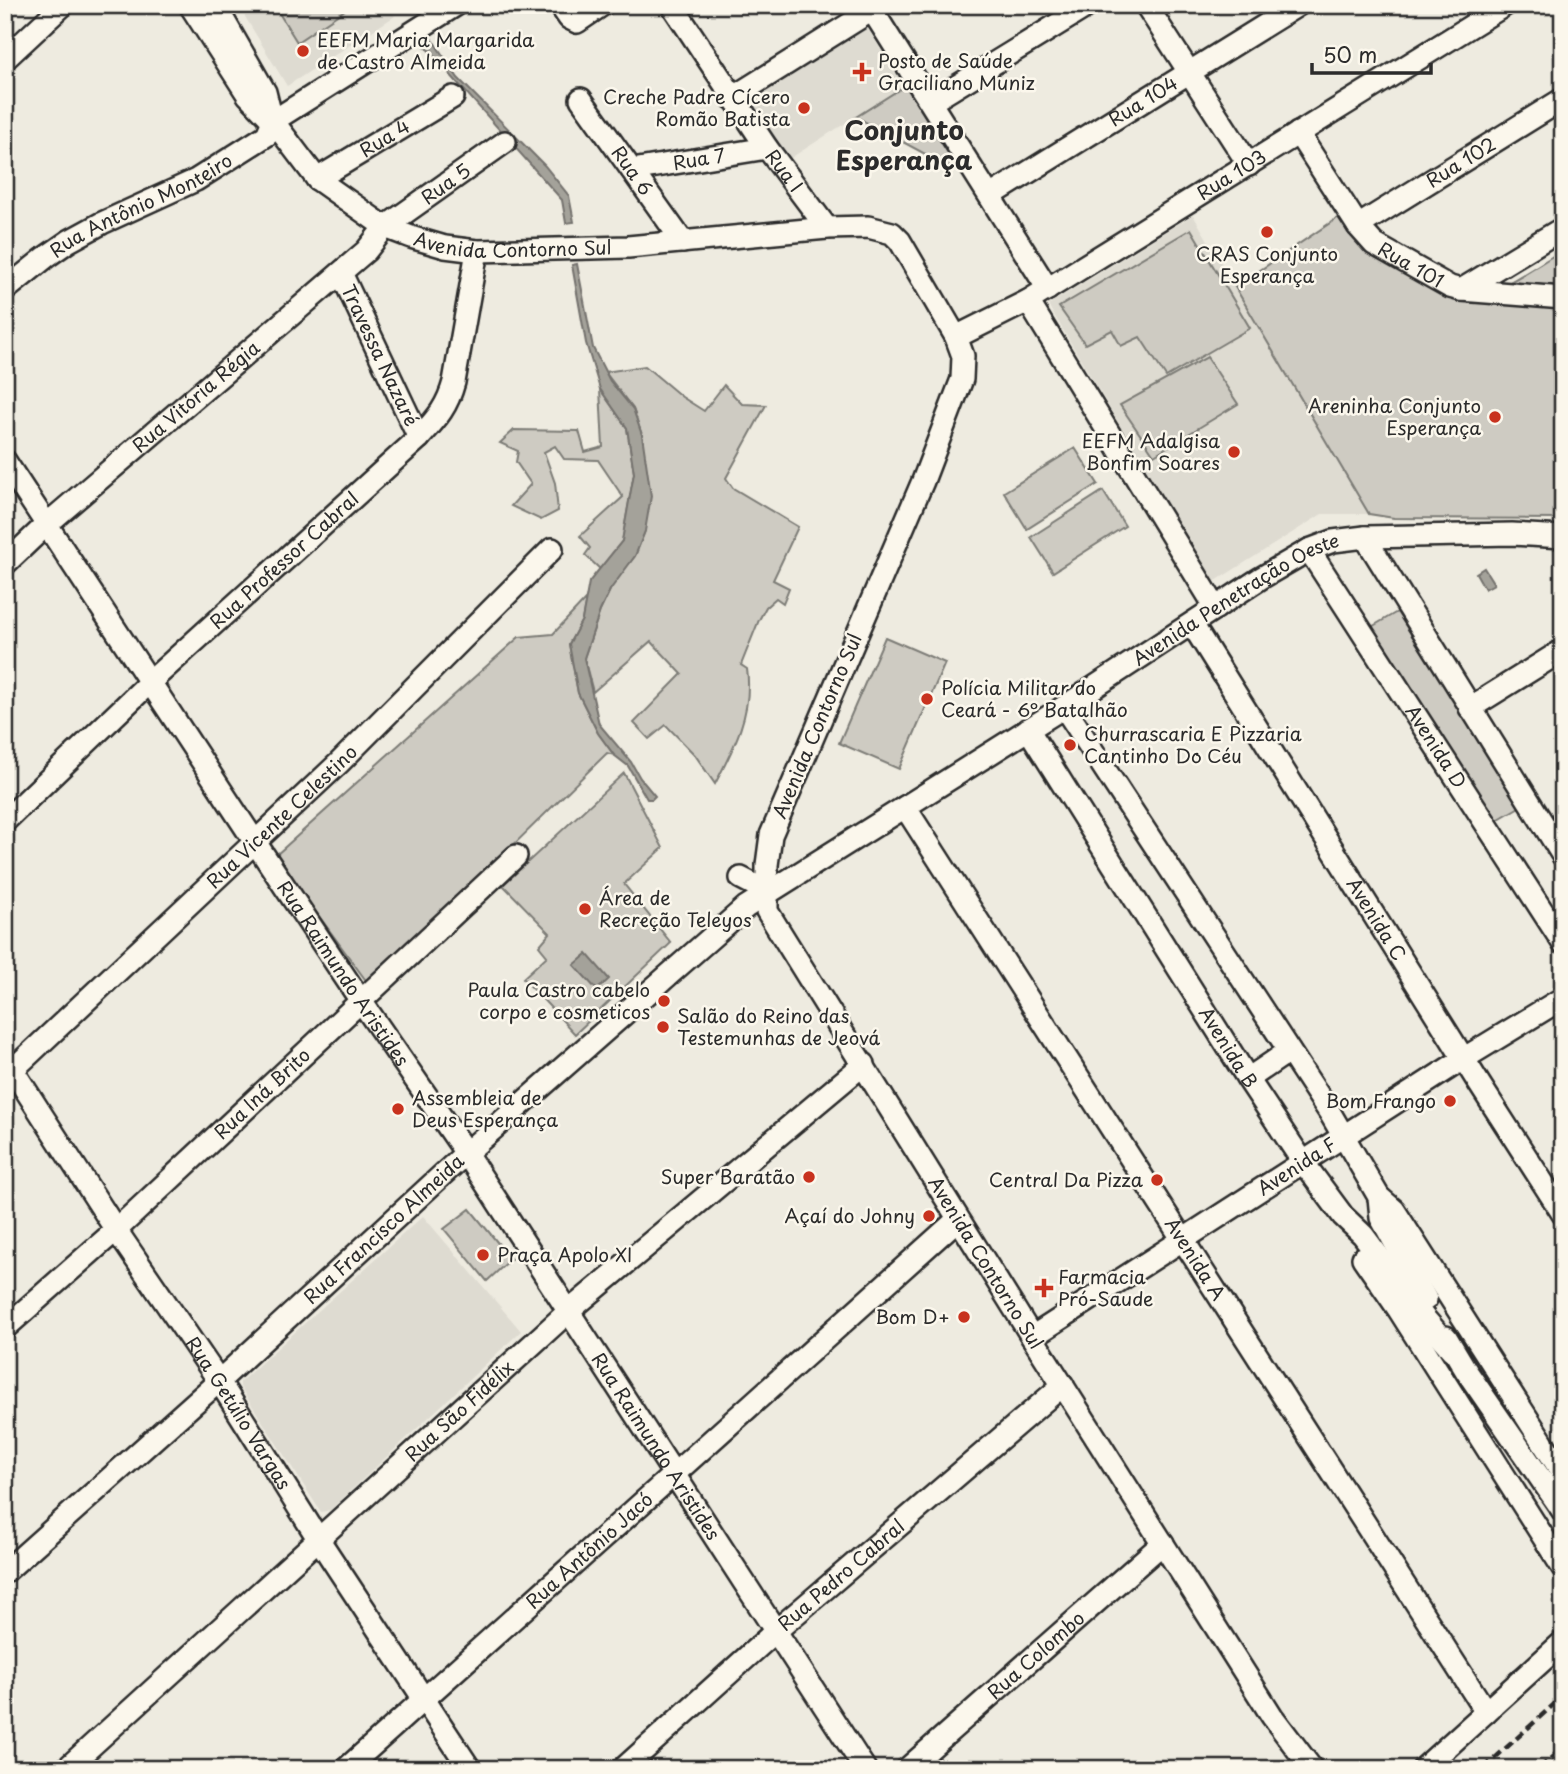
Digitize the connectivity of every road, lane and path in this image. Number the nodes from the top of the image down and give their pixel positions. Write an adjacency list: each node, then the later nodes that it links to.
1 (62, 5): 13 (street)
2 (190, 5): 20 (street, Avenida Contorno Sul)
3 (215, 5): 20 (street, Avenida Contorno Sul)
4 (456, 5): 20 (street, Rua Antônio Monteiro)
5 (561, 5): 6 (street)
6 (602, 5)
7 (1089, 5): 19 (street)
8 (1146, 5): 14 (street)
9 (1298, 5): 14 (street, Rua 104)
10 (1505, 5): 21 (street, Rua 103)
11 (674, 6): 16 (street, Rua I)
12 (876, 8): 16 (street); 19 (street)
13 (5, 58)
14 (1189, 74): 24 (street); 27 (street, Rua 104)
15 (453, 97): 26 (street, Rua 4)
16 (732, 97): 23 (street, Rua I)
17 (581, 99): 25 (street, Rua 6)
18 (1563, 99): 28 (street, Rua 102)
19 (931, 102): 27 (street)
20 (272, 121): 26 (street, Avenida Contorno Sul); 36 (street, Rua Antônio Monteiro)
21 (1298, 133): 24 (street, Rua 103); 28 (street, Rua 101)
22 (505, 142): 29 (street, Rua 5)
23 (767, 148): 25 (street, Rua 7); 30 (street, Rua I)
24 (1249, 165): 35 (street, Rua 103)
25 (632, 170): 32 (street, Rua 6)
26 (317, 179): 29 (street, Avenida Contorno Sul)
27 (990, 196): 35 (street)
28 (1358, 226): 37 (street, Rua 101)
29 (385, 227): 33 (street, Avenida Contorno Sul); 34 (street, Rua Vitória Régia)
30 (827, 228): 32 (street, Avenida Contorno Sul); 40 (street, Avenida Contorno Sul)
31 (1563, 228): 37 (street, Rua 101)
32 (682, 242): 33 (street, Avenida Contorno Sul)
33 (477, 251): 41 (street, Rua Professor Cabral)
34 (341, 273): 41 (street, Travessa Nazaré); 43 (street, Rua Vitória Régia)
35 (1048, 289): 39 (street, Rua 103)
36 (5, 290)
37 (1461, 290): 38 (street)
38 (1563, 298)
39 (1028, 302): 40 (street, Rua 103); 49 (street)
40 (956, 337): 62 (street, Avenida Contorno Sul)
41 (419, 438): 52 (street, Rua Professor Cabral)
42 (5, 461): 43 (street, Rua Raimundo Aristides)
43 (46, 525): 48 (street, Rua Vitória Régia); 52 (street, Rua Raimundo Aristides)
44 (1364, 537): 45 (street, Avenida Penetração Oeste); 47 (street, Avenida Penetração Oeste); 54 (street)
45 (1563, 537)
46 (552, 549): 58 (street, Rua Vicente Celestino)
47 (1308, 550): 49 (street, Avenida Penetração Oeste); 63 (street, Avenida D)
48 (5, 564)
49 (1216, 608): 50 (street, Avenida Penetração Oeste)
50 (1192, 624): 53 (street, Avenida Penetração Oeste); 67 (street, Avenida C)
51 (1563, 650): 54 (street)
52 (151, 681): 57 (street, Rua Professor Cabral); 58 (street, Rua Raimundo Aristides)
53 (1064, 707): 55 (street, Avenida Penetração Oeste); 66 (street, Avenida B)
54 (1470, 708): 60 (street)
55 (1028, 729): 56 (street, Avenida Penetração Oeste); 70 (street, Avenida B)
56 (905, 807): 62 (street, Avenida Penetração Oeste); 79 (street, Avenida A)
57 (5, 821)
58 (255, 842): 65 (street, Rua Raimundo Aristides); 69 (street, Rua Vicente Celestino)
59 (516, 856): 65 (street, Rua Iná Brito)
60 (1563, 856)
61 (741, 878): 62 (street)
62 (768, 892): 68 (street, Avenida Contorno Sul); 72 (street, Rua Francisco Almeida)
63 (1563, 943)
64 (1563, 998): 67 (street, Avenida F)
65 (361, 1001): 72 (street, Rua Raimundo Aristides); 78 (street, Rua Iná Brito)
66 (1289, 1051): 70 (street); 71 (street, Avenida B)
67 (1463, 1059): 71 (street, Avenida F); 75 (street, Avenida C)
68 (864, 1064): 77 (street, Avenida Contorno Sul); 80 (street, Rua São Fidélix)
69 (8, 1068): 78 (street, Rua Getúlio Vargas)
70 (1248, 1079): 73 (street, Avenida B)
71 (1344, 1136): 73 (street, Avenida F); 74 (street, Avenida B)
72 (466, 1153): 80 (street, Rua Raimundo Aristides); 84 (street, Rua Francisco Almeida)
73 (1303, 1162): 76 (street, Avenida B); 79 (street, Avenida F)
74 (1379, 1197): 83 (street, Avenida B); 87 (street, Avenida B)
75 (1563, 1214)
76 (1343, 1216): 83 (street, Avenida B); 91 (street)
77 (958, 1219): 82 (street, Avenida Contorno Sul); 86 (street, Rua Antônio Jacó)
78 (116, 1230): 81 (street, Rua Iná Brito); 84 (street, Rua Getúlio Vargas)
79 (1183, 1238): 82 (street, Avenida F); 96 (street, Avenida A)
80 (569, 1311): 86 (street, Rua Raimundo Aristides); 89 (street, Rua São Fidélix)
81 (5, 1328)
82 (1032, 1337): 85 (street, Avenida Contorno Sul)
83 (1452, 1350): 88 (street, Avenida B)
84 (219, 1381): 89 (street, Rua Getúlio Vargas); 92 (street, Rua Francisco Almeida)
85 (1063, 1385): 90 (street, Avenida Contorno Sul); 93 (street, Rua Pedro Cabral)
86 (675, 1472): 93 (street, Rua Raimundo Aristides); 95 (street, Rua Antônio Jacó)
87 (1563, 1474)
88 (1563, 1511)
89 (319, 1540): 95 (street, Rua Getúlio Vargas); 97 (street, Rua São Fidélix)
90 (1163, 1543): 102 (street, Rua Colombo); 103 (street, Avenida Contorno Sul)
91 (1563, 1568)
92 (5, 1572)
93 (776, 1630): 100 (street, Rua Pedro Cabral); 101 (street, Rua Raimundo Aristides)
94 (1563, 1642): 96 (street)
95 (423, 1698): 98 (street, Rua Antônio Jacó); 99 (street, Rua Getúlio Vargas)
96 (1486, 1712): 104 (street)
97 (66, 1769)
98 (346, 1769)
99 (470, 1769)
100 (622, 1769)
101 (864, 1769)
102 (907, 1769)
103 (1312, 1769)
104 (1423, 1769)

